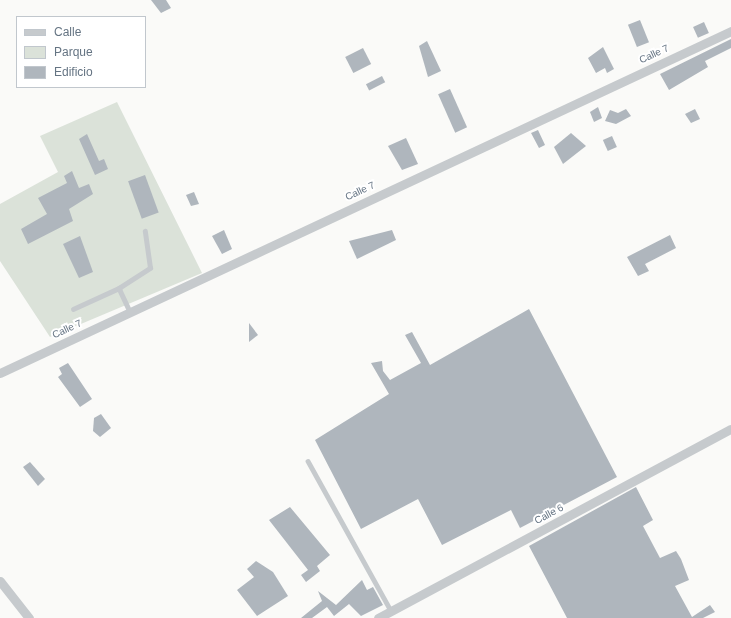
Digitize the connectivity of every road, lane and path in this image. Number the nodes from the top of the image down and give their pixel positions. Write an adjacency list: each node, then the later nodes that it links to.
1 (731, 31): 5 (street, Calle 7)
2 (145, 231): 3 (lane)
3 (119, 288): 4 (lane); 5 (lane)
4 (73, 309)
5 (130, 312): 6 (street, Calle 7)
6 (0, 373)
7 (731, 429): 10 (street, Calle 6)
8 (308, 461): 10 (lane)
9 (0, 581): 11 (street)
10 (391, 611): 12 (street, Calle 6)
11 (29, 618)
12 (378, 618)

